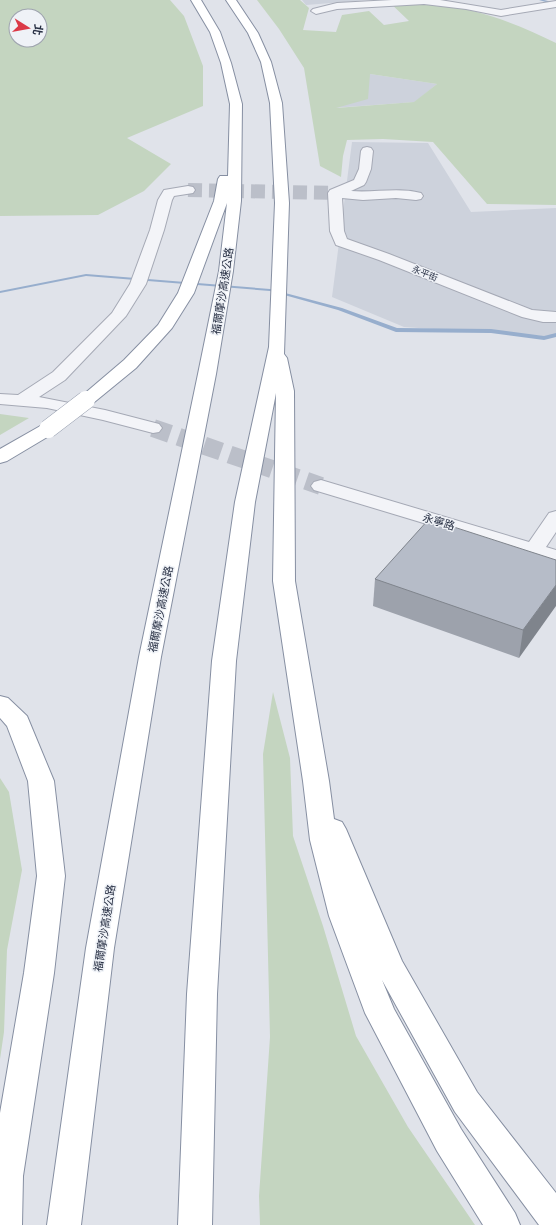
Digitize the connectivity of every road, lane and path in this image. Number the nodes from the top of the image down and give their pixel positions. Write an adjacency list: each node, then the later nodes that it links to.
1 (196, 0): 9 (highway, 福爾摩沙高速公路)
2 (231, 0): 15 (highway)
3 (472, 0): 6 (street)
4 (527, 0): 7 (street)
5 (420, 1): 6 (street); 8 (street)
6 (452, 4): 7 (street)
7 (552, 6)
8 (316, 11)
9 (236, 104): 19 (highway, bridge); 28 (highway, 福爾摩沙高速公路)
10 (367, 151): 12 (street)
11 (188, 190): 17 (street)
12 (335, 193): 13 (street); 14 (street, 永平街)
13 (416, 196)
14 (556, 317)
15 (277, 347): 25 (highway); 29 (highway)
16 (0, 399): 17 (street)
17 (21, 401): 18 (street)
18 (153, 428)
19 (0, 457)
20 (321, 486): 22 (street, 永寧路)
21 (556, 518): 22 (street)
22 (534, 550): 23 (street, 永寧路)
23 (556, 557)
24 (0, 704): 27 (highway)
25 (316, 781): 26 (highway); 30 (highway)
26 (556, 1220)
27 (5, 1225)
28 (64, 1225)
29 (195, 1225)
30 (503, 1225)

